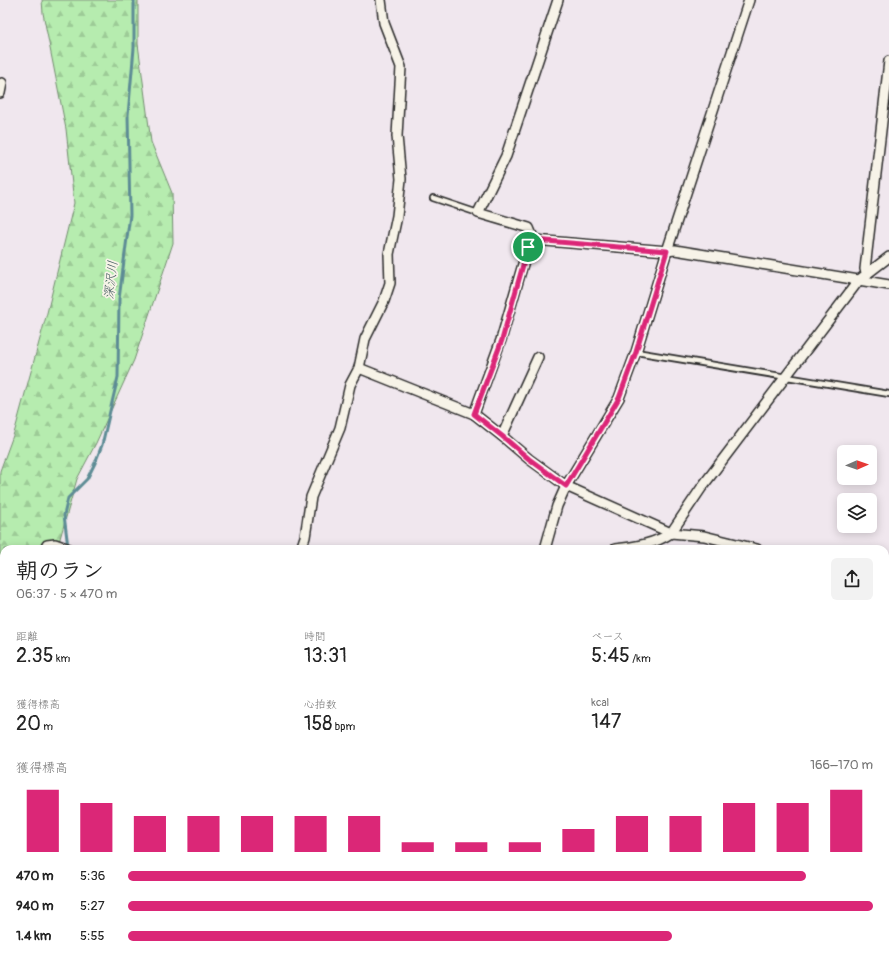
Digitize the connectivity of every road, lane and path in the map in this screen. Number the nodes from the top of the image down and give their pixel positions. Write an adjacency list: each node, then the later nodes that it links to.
1 (381, 0): 16 (street)
2 (558, 0): 8 (street)
3 (749, 0): 10 (street)
4 (889, 61): 12 (street)
5 (2, 83): 6 (street)
6 (0, 94)
7 (433, 198): 8 (lane)
8 (478, 213): 9 (street)
9 (534, 240): 10 (street); 19 (street)
10 (667, 251): 12 (street); 14 (street)
11 (889, 256): 12 (street)
12 (863, 277): 13 (street); 17 (street)
13 (889, 285)
14 (636, 352): 17 (lane); 21 (street)
15 (538, 357): 20 (street)
16 (359, 368): 19 (street); 25 (street)
17 (785, 376): 18 (lane); 22 (street)
18 (889, 394)
19 (474, 414): 20 (street)
20 (502, 436): 21 (street)
21 (566, 486): 22 (street); 26 (street)
22 (671, 533): 27 (street); 28 (street)
23 (47, 545): 24 (street)
24 (58, 545)
25 (302, 545)
26 (546, 545)
27 (640, 545)
28 (741, 545)

